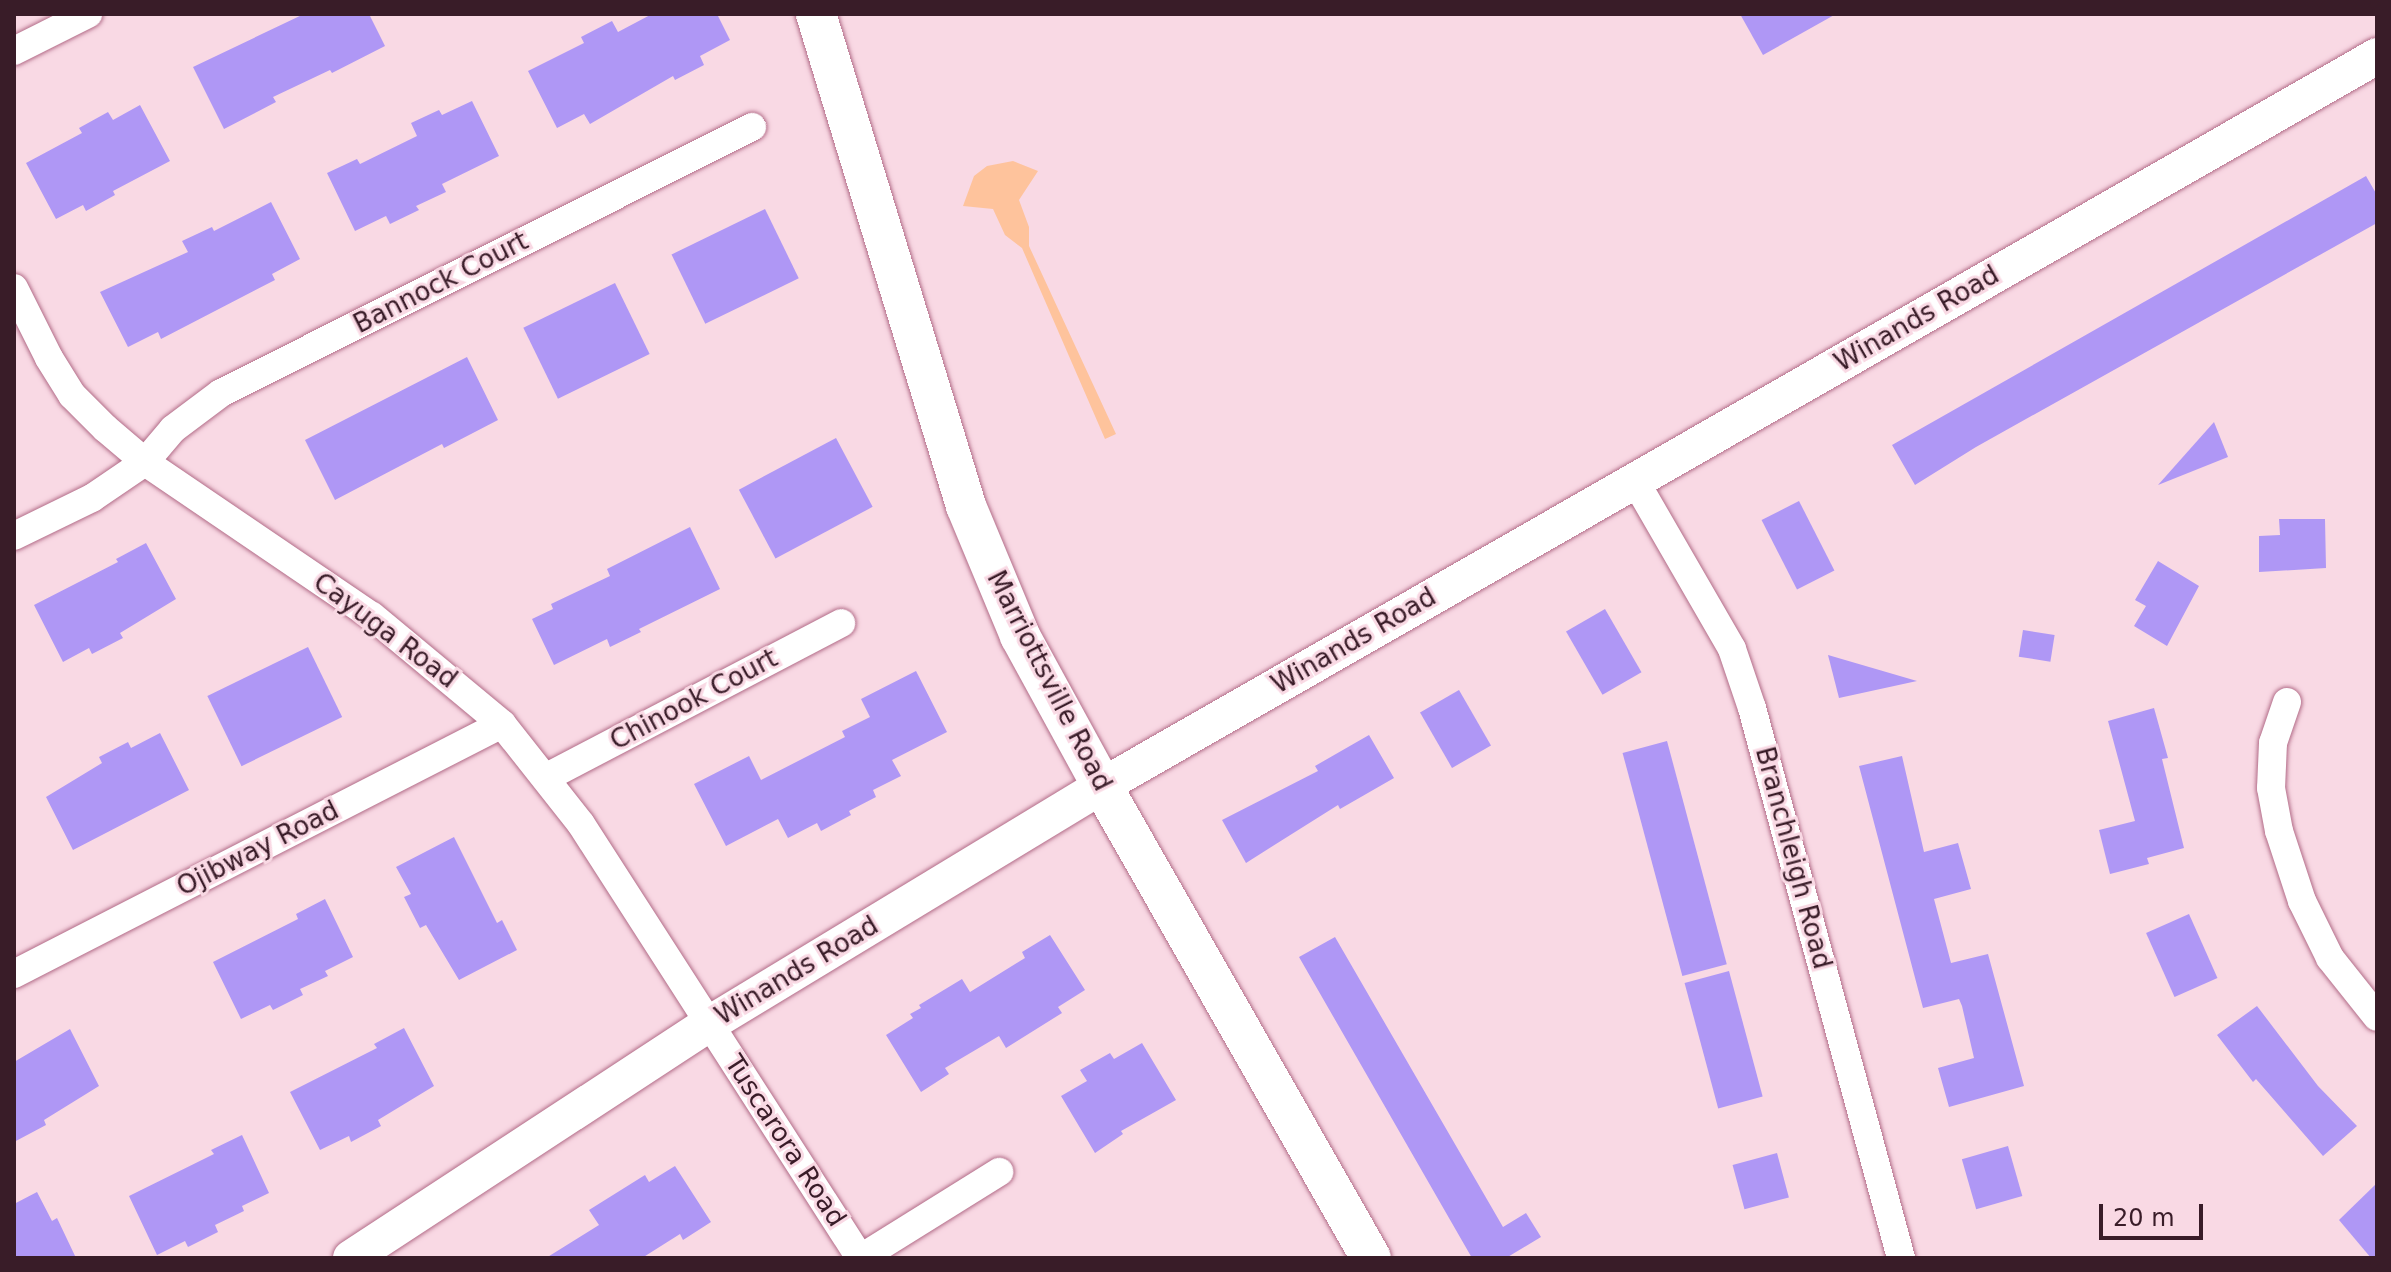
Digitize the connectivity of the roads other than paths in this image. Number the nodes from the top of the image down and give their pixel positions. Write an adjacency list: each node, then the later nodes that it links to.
1 (88, 14): 3 (street)
2 (816, 14): 14 (main road, Marriottsville Road)
3 (14, 51)
4 (2377, 56): 8 (street, Winands Road)
5 (752, 127): 7 (street, Bannock Court)
6 (14, 288): 7 (street, Cayuga Road)
7 (145, 462): 9 (street, Bannock Court); 12 (street, Cayuga Road)
8 (1634, 479): 14 (street, Winands Road); 22 (street, Branchleigh Road)
9 (14, 536)
10 (841, 623): 13 (street, Chinook Court)
11 (2287, 702): 16 (street)
12 (502, 724): 13 (street, Cayuga Road); 15 (street, Ojibway Road)
13 (547, 777): 17 (street, Cayuga Road)
14 (1102, 786): 17 (street, Winands Road); 21 (main road, Marriottsville Road)
15 (14, 974)
16 (2377, 1017)
17 (709, 1024): 19 (street, Winands Road); 20 (street, Tuscarora Road)
18 (999, 1172): 20 (street)
19 (351, 1258)
20 (861, 1258)
21 (1371, 1258)
22 (1901, 1258)

